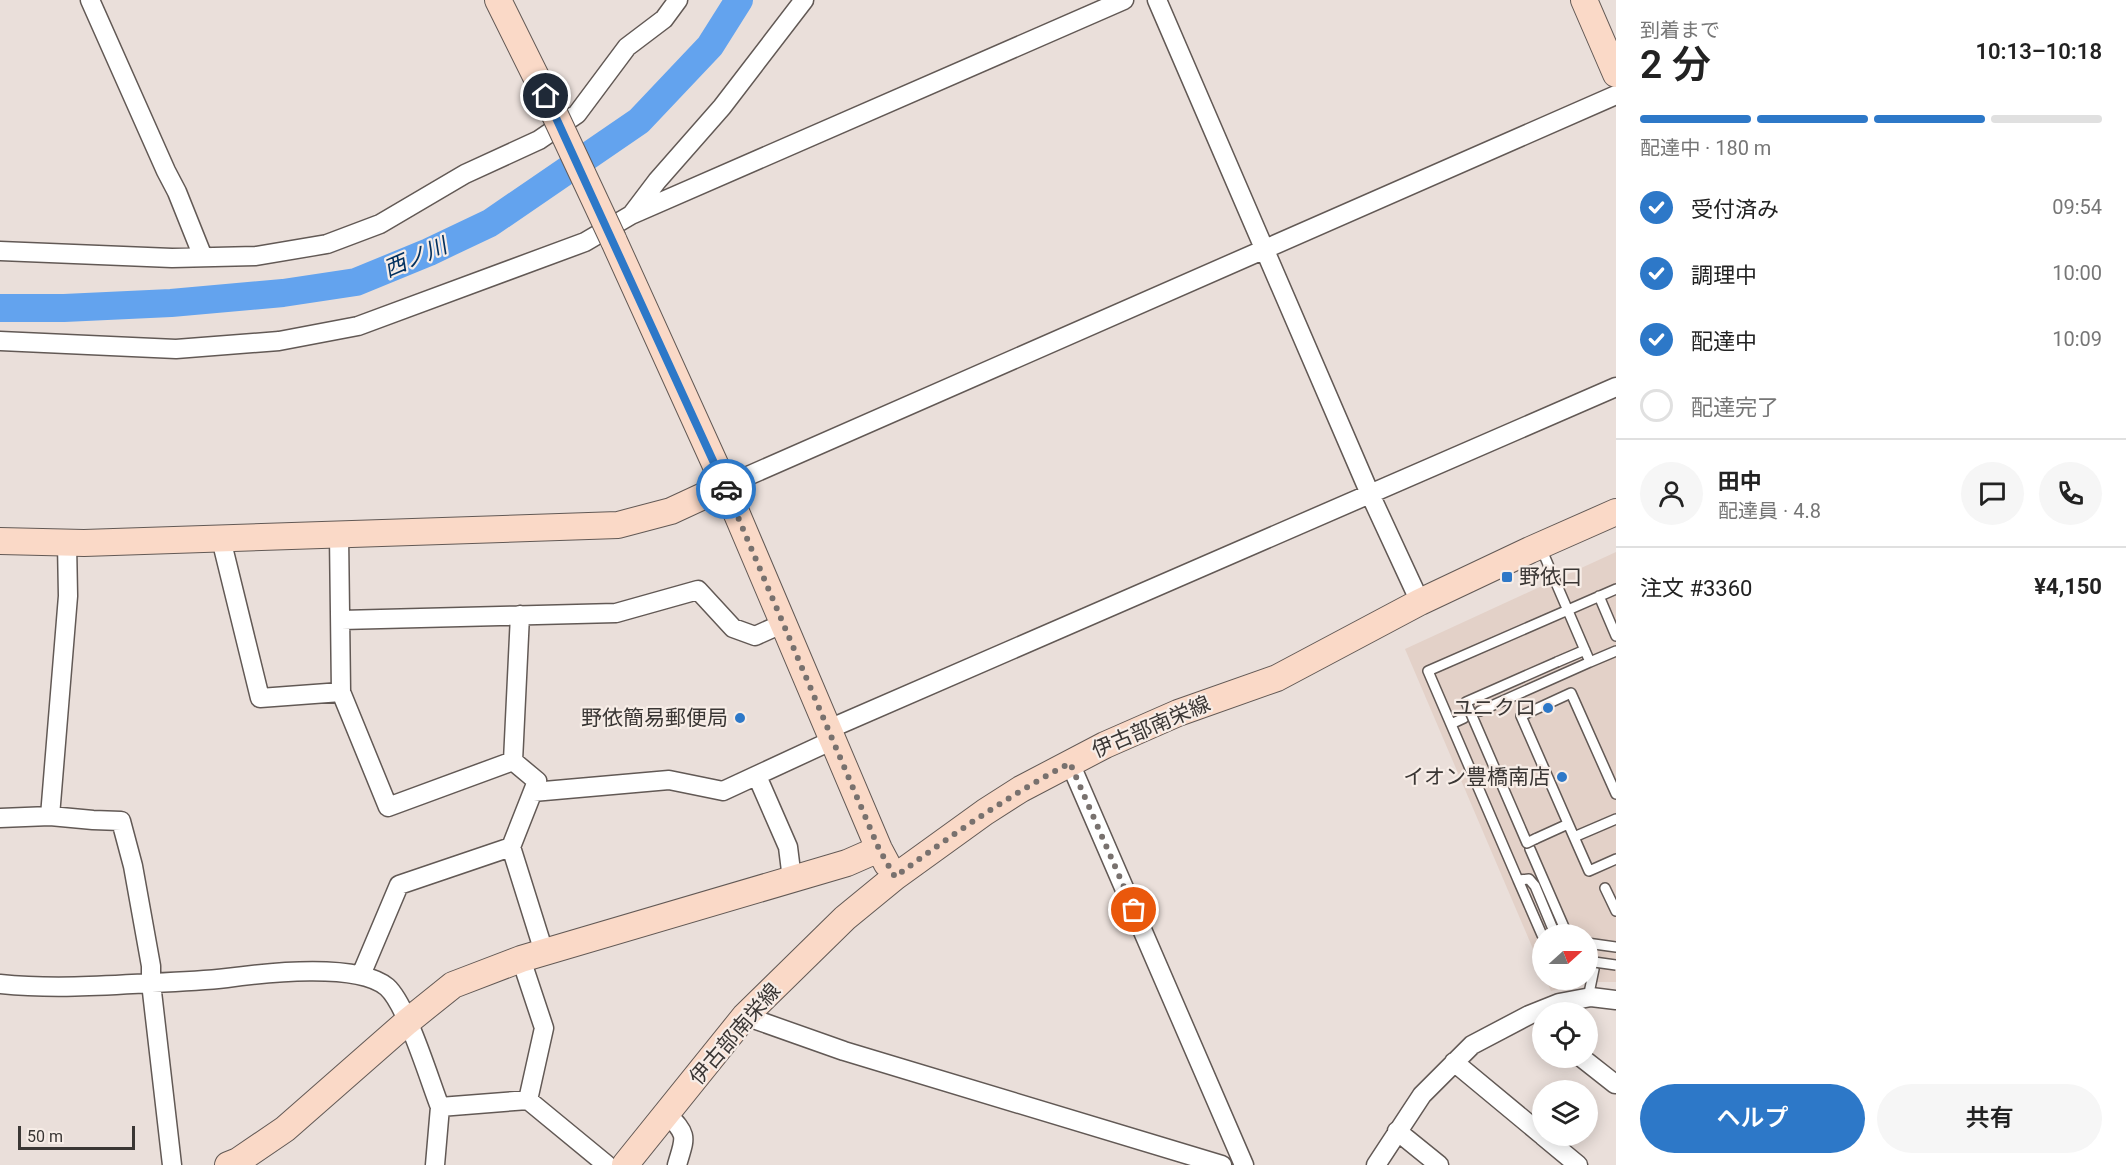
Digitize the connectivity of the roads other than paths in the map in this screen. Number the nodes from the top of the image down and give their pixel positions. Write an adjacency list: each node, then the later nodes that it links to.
1 (90, 0): 13 (street)
2 (498, 0): 16 (main road, bridge)
3 (678, 0): 13 (street)
4 (804, 0): 10 (street)
5 (1124, 0): 10 (street)
6 (1157, 0): 11 (street)
7 (1584, 0): 8 (main road)
8 (1616, 74)
9 (1616, 95): 11 (street)
10 (631, 215): 14 (street)
11 (1266, 249): 16 (street); 17 (street)
12 (0, 251): 13 (street)
13 (203, 258)
14 (0, 341)
15 (1616, 387): 17 (street)
16 (725, 486): 19 (main road); 30 (main road)
17 (1370, 494): 26 (street); 39 (street)
18 (1616, 512): 23 (main road, 伊古部南栄線)
19 (339, 535): 20 (main road); 29 (street)
20 (221, 539): 22 (main road); 35 (street)
21 (0, 541): 22 (main road)
22 (67, 543): 45 (street)
23 (1540, 546): 26 (main road, 伊古部南栄線); 27 (lane)
24 (1616, 589): 25 (lane)
25 (1599, 596): 27 (lane); 31 (lane)
26 (1420, 602): 41 (main road, 伊古部南栄線)
27 (1568, 610): 32 (lane); 38 (lane)
28 (520, 615): 29 (street); 30 (street); 40 (street)
29 (341, 620): 35 (street)
30 (784, 623): 39 (main road)
31 (1616, 636)
32 (1585, 650): 34 (lane); 48 (lane, bridge)
33 (1616, 651): 34 (lane)
34 (1590, 662): 36 (lane)
35 (341, 692): 40 (street)
36 (1480, 711)
37 (1464, 718): 38 (lane)
38 (1450, 724): 56 (lane)
39 (831, 735): 42 (street); 51 (main road)
40 (513, 761): 43 (street)
41 (1070, 763): 54 (main road, 伊古部南栄線); 93 (street)
42 (757, 776): 43 (street); 55 (street)
43 (533, 792): 50 (street)
44 (1616, 794): 48 (lane)
45 (50, 816): 46 (street); 68 (street)
46 (0, 818)
47 (1616, 819): 49 (lane)
48 (1568, 824): 49 (lane)
49 (1574, 837): 53 (lane)
50 (511, 847): 64 (street); 67 (street)
51 (879, 849): 54 (main road); 55 (main road)
52 (1530, 849): 61 (lane)
53 (1616, 859)
54 (895, 877): 74 (main road, 伊古部南栄線)
55 (792, 879): 64 (main road)
56 (1518, 880): 59 (lane); 60 (lane)
57 (1605, 888): 58 (lane)
58 (1616, 911)
59 (1537, 924)
60 (1551, 924)
61 (1563, 924)
62 (1616, 946): 63 (lane)
63 (1598, 949)
64 (532, 955): 76 (main road); 80 (street)
65 (1598, 963): 66 (lane, bridge)
66 (1616, 965)
67 (361, 975): 68 (street); 76 (street)
68 (151, 983): 69 (street); 87 (street)
69 (0, 984)
70 (1590, 990): 71 (lane)
71 (1588, 998): 72 (street); 73 (street)
72 (1616, 1000)
73 (1566, 1002)
74 (745, 1016): 82 (main road, 伊古部南栄線); 92 (street)
75 (1532, 1021): 77 (street)
76 (407, 1022): 81 (street); 86 (main road)
77 (1454, 1062): 83 (street); 84 (street)
78 (1595, 1068): 79 (street)
79 (1616, 1083)
80 (528, 1100): 81 (street); 89 (street)
81 (440, 1107): 88 (street)
82 (667, 1114): 90 (main road, 伊古部南栄線); 91 (street)
83 (1532, 1127)
84 (1397, 1131): 94 (street); 95 (street)
85 (1555, 1146): 96 (street)
86 (235, 1164)
87 (172, 1165)
88 (435, 1165)
89 (607, 1165)
90 (625, 1165)
91 (677, 1165)
92 (1222, 1165)
93 (1243, 1165)
94 (1376, 1165)
95 (1438, 1165)
96 (1578, 1165)

